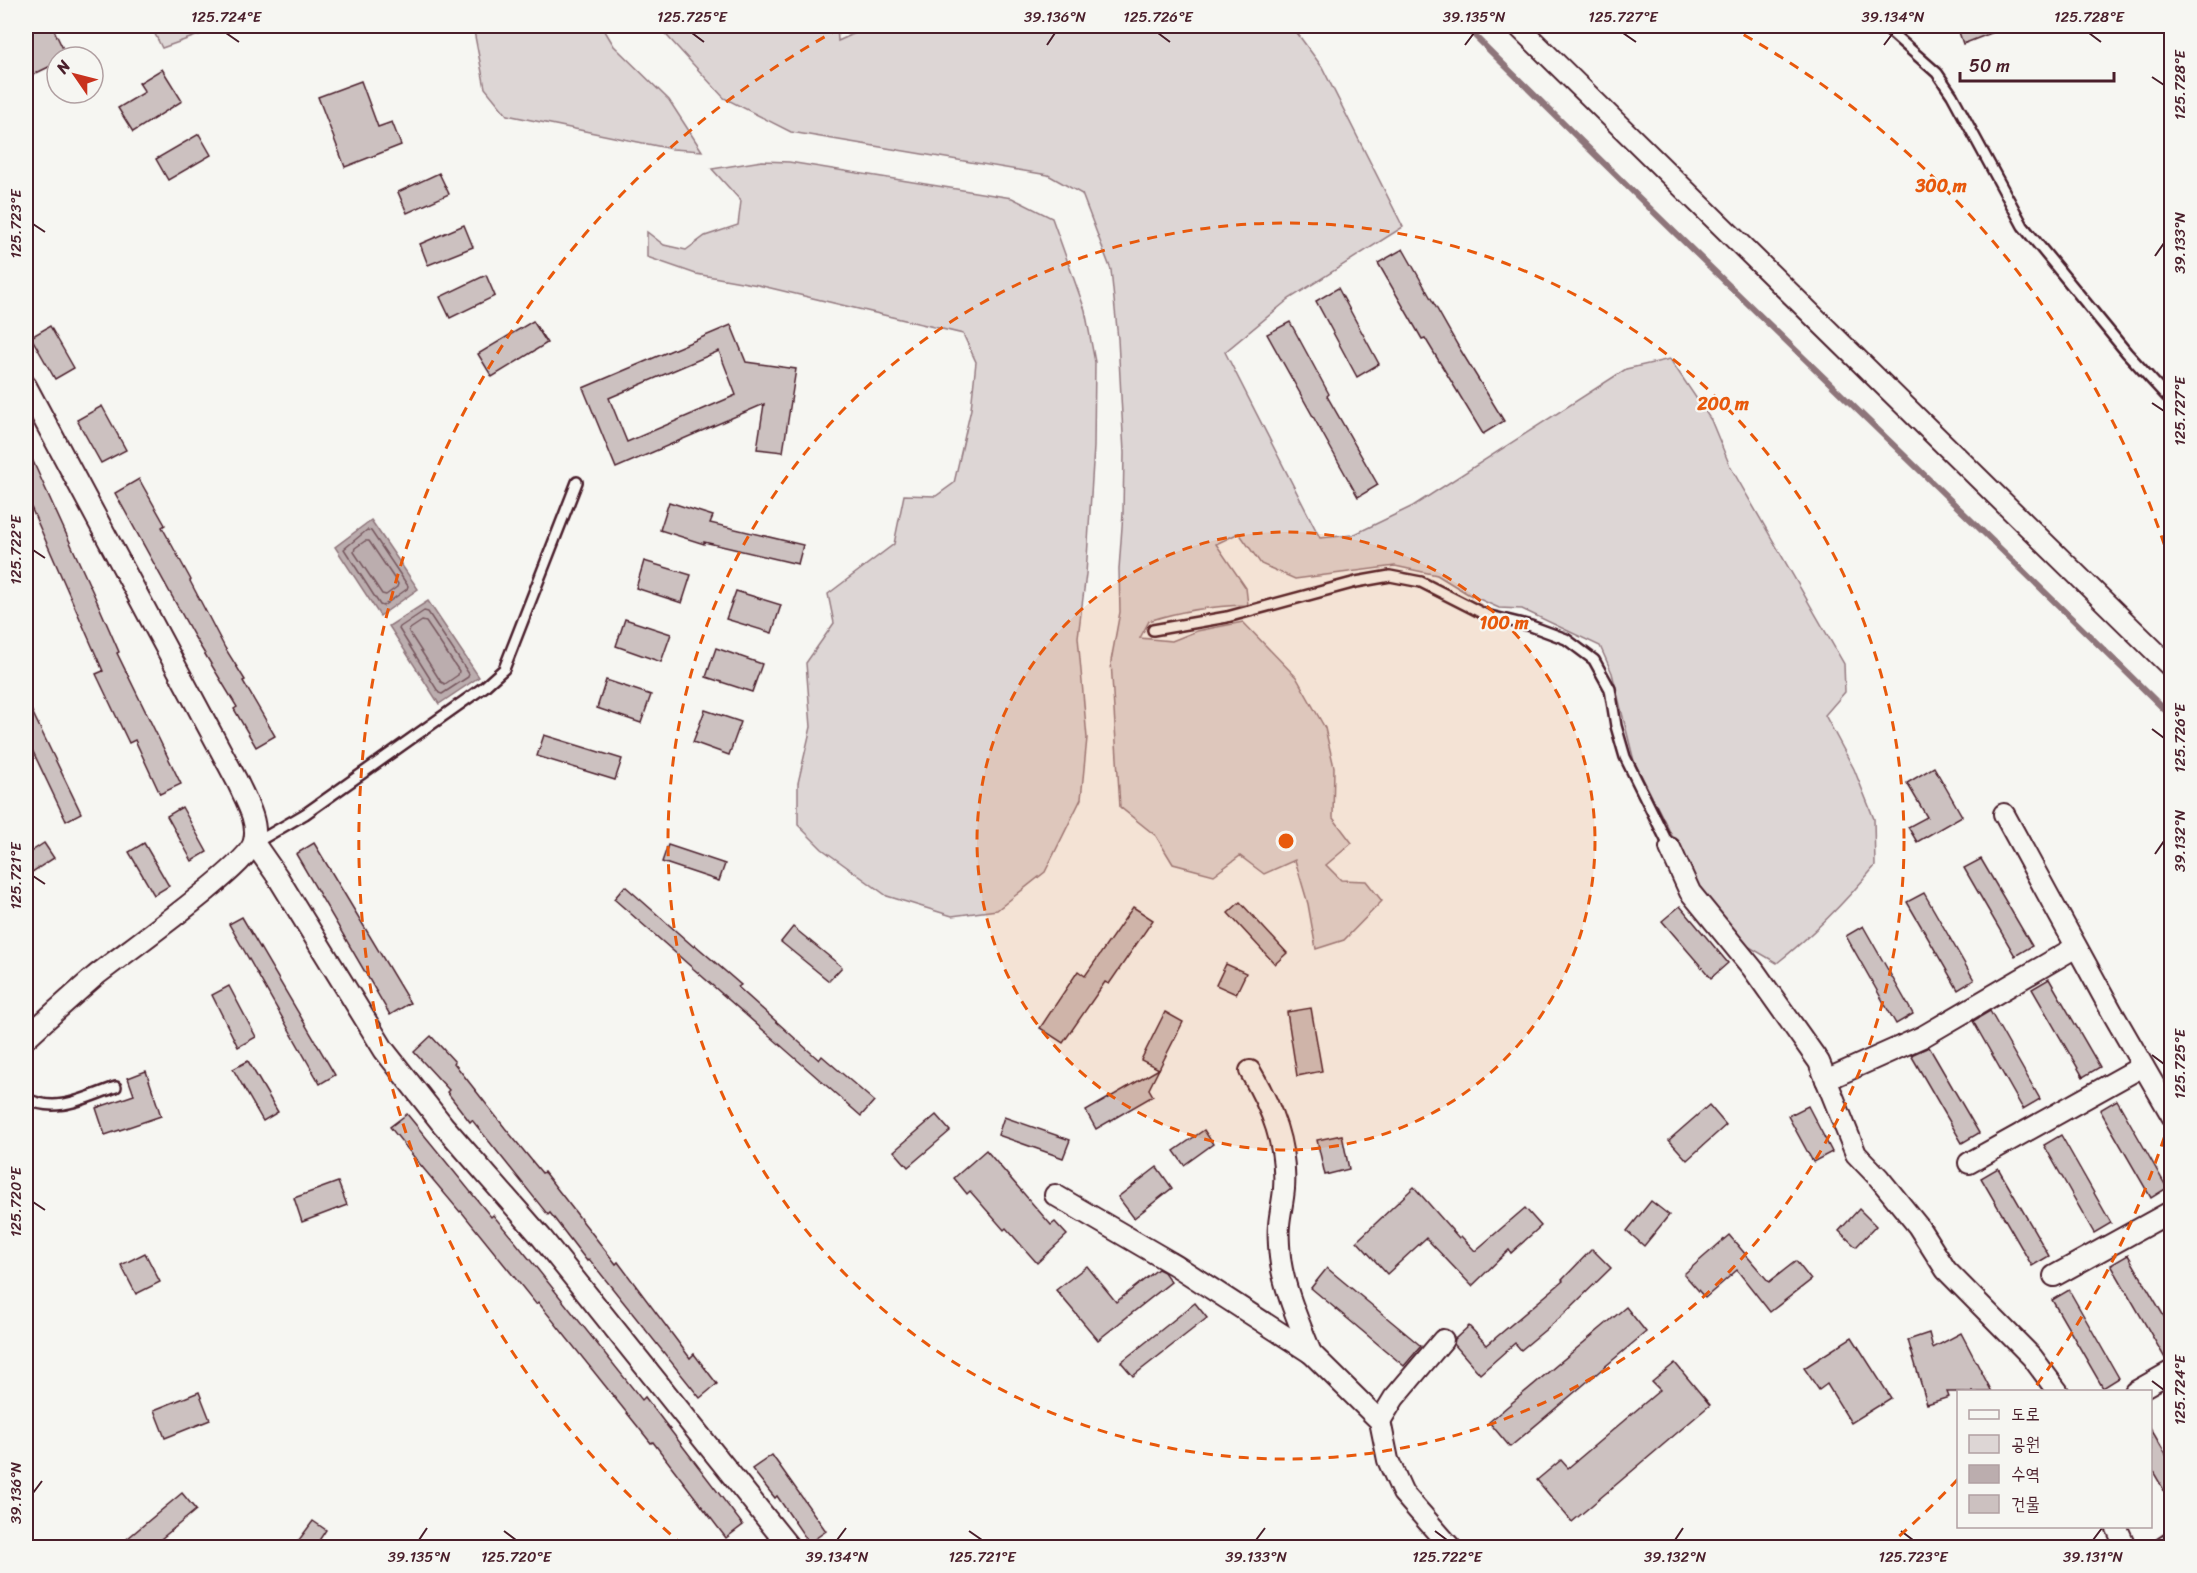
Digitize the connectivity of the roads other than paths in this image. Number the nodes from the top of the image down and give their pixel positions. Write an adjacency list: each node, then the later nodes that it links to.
1 (1518, 26): 7 (street)
2 (1884, 26): 4 (lane)
3 (26, 386): 9 (street)
4 (2172, 402)
5 (577, 482): 9 (lane)
6 (1153, 630): 10 (lane)
7 (2172, 668)
8 (2004, 814): 11 (street)
9 (254, 843): 12 (street); 31 (street)
10 (1670, 848): 15 (street)
11 (2076, 947): 13 (street); 15 (street)
12 (26, 1038)
13 (2143, 1066): 18 (street); 19 (street)
14 (1250, 1071): 24 (street)
15 (1826, 1080): 26 (street)
16 (116, 1087): 17 (lane)
17 (26, 1098)
18 (2172, 1116)
19 (1969, 1163)
20 (1055, 1195): 24 (street)
21 (2172, 1211): 22 (street)
22 (2054, 1276)
23 (1443, 1340): 28 (street)
24 (1311, 1353): 28 (street)
25 (2172, 1371): 27 (street)
26 (2057, 1390)
27 (2139, 1390)
28 (1380, 1421): 32 (street)
29 (2116, 1528): 33 (street)
30 (2172, 1542): 34 (street)
31 (790, 1548)
32 (1451, 1548)
33 (2126, 1548)
34 (2163, 1548)

